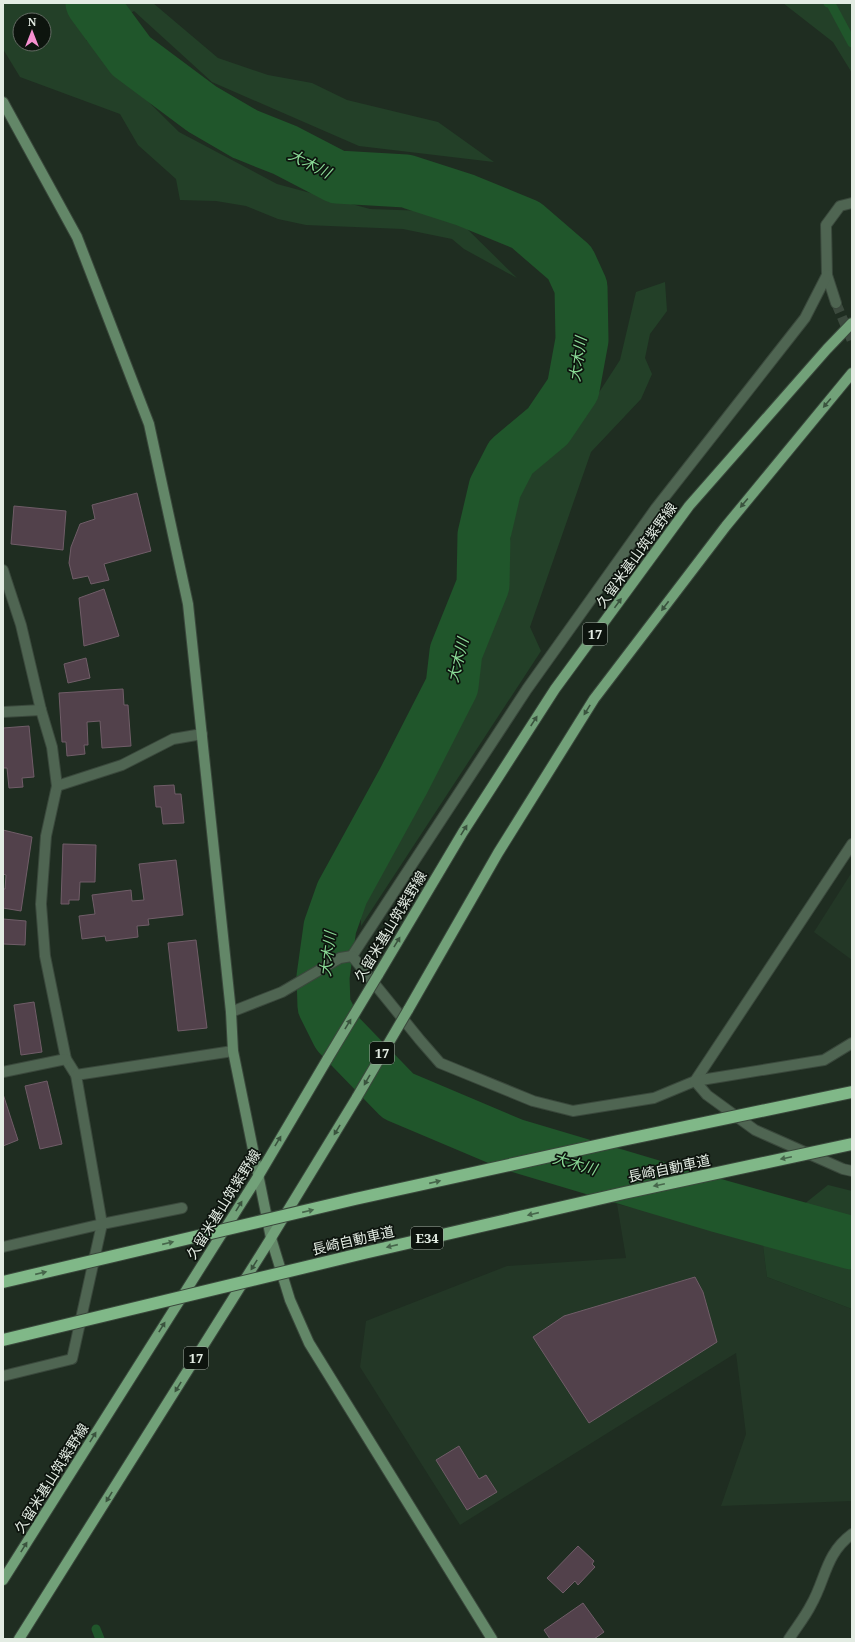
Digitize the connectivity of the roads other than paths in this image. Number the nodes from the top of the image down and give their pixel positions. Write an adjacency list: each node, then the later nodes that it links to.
1 (3, 102): 10 (street)
2 (852, 203): 3 (street)
3 (826, 275): 4 (street); 13 (street)
4 (836, 303)
5 (852, 323): 24 (main road, 久留米基山筑紫野線 / 17, one-way to 5, bridge)
6 (852, 373): 27 (main road, 17, one-way to 27, bridge)
7 (3, 570): 8 (street)
8 (41, 710): 9 (street); 11 (street)
9 (3, 712)
10 (202, 734): 11 (street); 14 (street)
11 (57, 786): 17 (street)
12 (852, 844): 20 (street)
13 (352, 956): 14 (street); 20 (street)
14 (231, 1012): 16 (street)
15 (852, 1043): 20 (street)
16 (233, 1051): 19 (street); 24 (street)
17 (66, 1059): 18 (street); 19 (street)
18 (3, 1072)
19 (76, 1075): 26 (street)
20 (695, 1081): 23 (street)
21 (852, 1092): 29 (highway, one-way to 21, bridge)
22 (852, 1144): 30 (highway, 長崎自動車道 / E34, one-way to 30, bridge)
23 (852, 1171)
24 (258, 1174): 27 (street); 33 (main road, 久留米基山筑紫野線 / 17, one-way to 24)
25 (182, 1208): 26 (street)
26 (102, 1224): 28 (street); 31 (street)
27 (271, 1238): 34 (main road, 17, one-way to 34); 35 (street)
28 (3, 1247)
29 (3, 1282)
30 (3, 1340)
31 (3, 1376)
32 (852, 1534): 36 (street)
33 (3, 1580)
34 (18, 1639)
35 (492, 1639)
36 (789, 1639)

